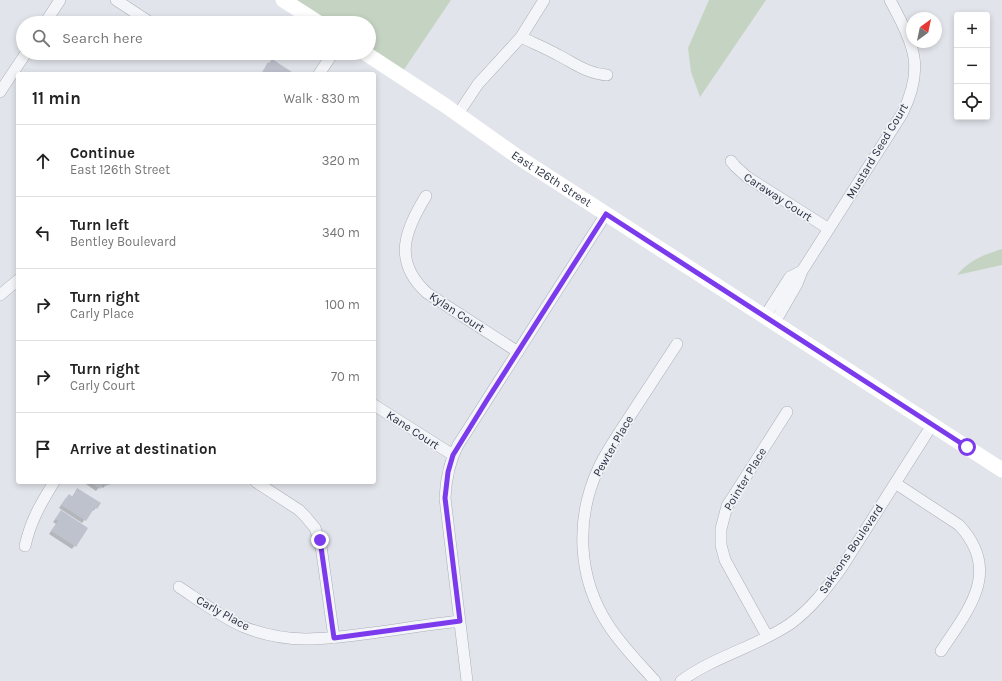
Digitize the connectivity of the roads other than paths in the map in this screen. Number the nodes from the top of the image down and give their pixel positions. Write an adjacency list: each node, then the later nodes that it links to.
1 (60, 0): 6 (street)
2 (116, 0): 7 (street)
3 (283, 0): 8 (main road)
4 (544, 0): 9 (street)
5 (890, 0): 20 (street, Mustard Seed Court)
6 (50, 16)
7 (140, 16)
8 (308, 16)
9 (521, 37): 14 (street); 16 (street)
10 (21, 60): 15 (street)
11 (328, 60): 13 (street)
12 (376, 60): 16 (main road, East 126th Street)
13 (320, 72)
14 (606, 75)
15 (1, 90)
16 (458, 114): 19 (main road, East 126th Street)
17 (731, 161): 20 (street, Caraway Court)
18 (426, 196): 25 (street, Kylan Court)
19 (606, 214): 23 (main road, East 126th Street); 25 (street)
20 (828, 230): 23 (street, Mustard Seed Court)
21 (16, 282): 22 (street)
22 (0, 295)
23 (770, 319): 28 (main road, East 126th Street)
24 (677, 344): 41 (street, Pewter Place)
25 (518, 352): 29 (street)
26 (376, 406): 29 (street, Kane Court)
27 (787, 412): 37 (street, Pointer Place)
28 (932, 425): 30 (main road, East 126th Street); 31 (street, Saksons Boulevard)
29 (453, 455): 36 (street)
30 (1002, 470)
31 (895, 483): 37 (street, Saksons Boulevard); 39 (street)
32 (53, 484): 34 (street)
33 (259, 484): 38 (street)
34 (25, 546)
35 (179, 587): 38 (street, Carly Place)
36 (460, 621): 38 (street, Carly Place); 40 (street)
37 (767, 636): 42 (street, Saksons Boulevard)
38 (334, 638)
39 (941, 651)
40 (467, 681)
41 (655, 681)
42 (681, 681)

